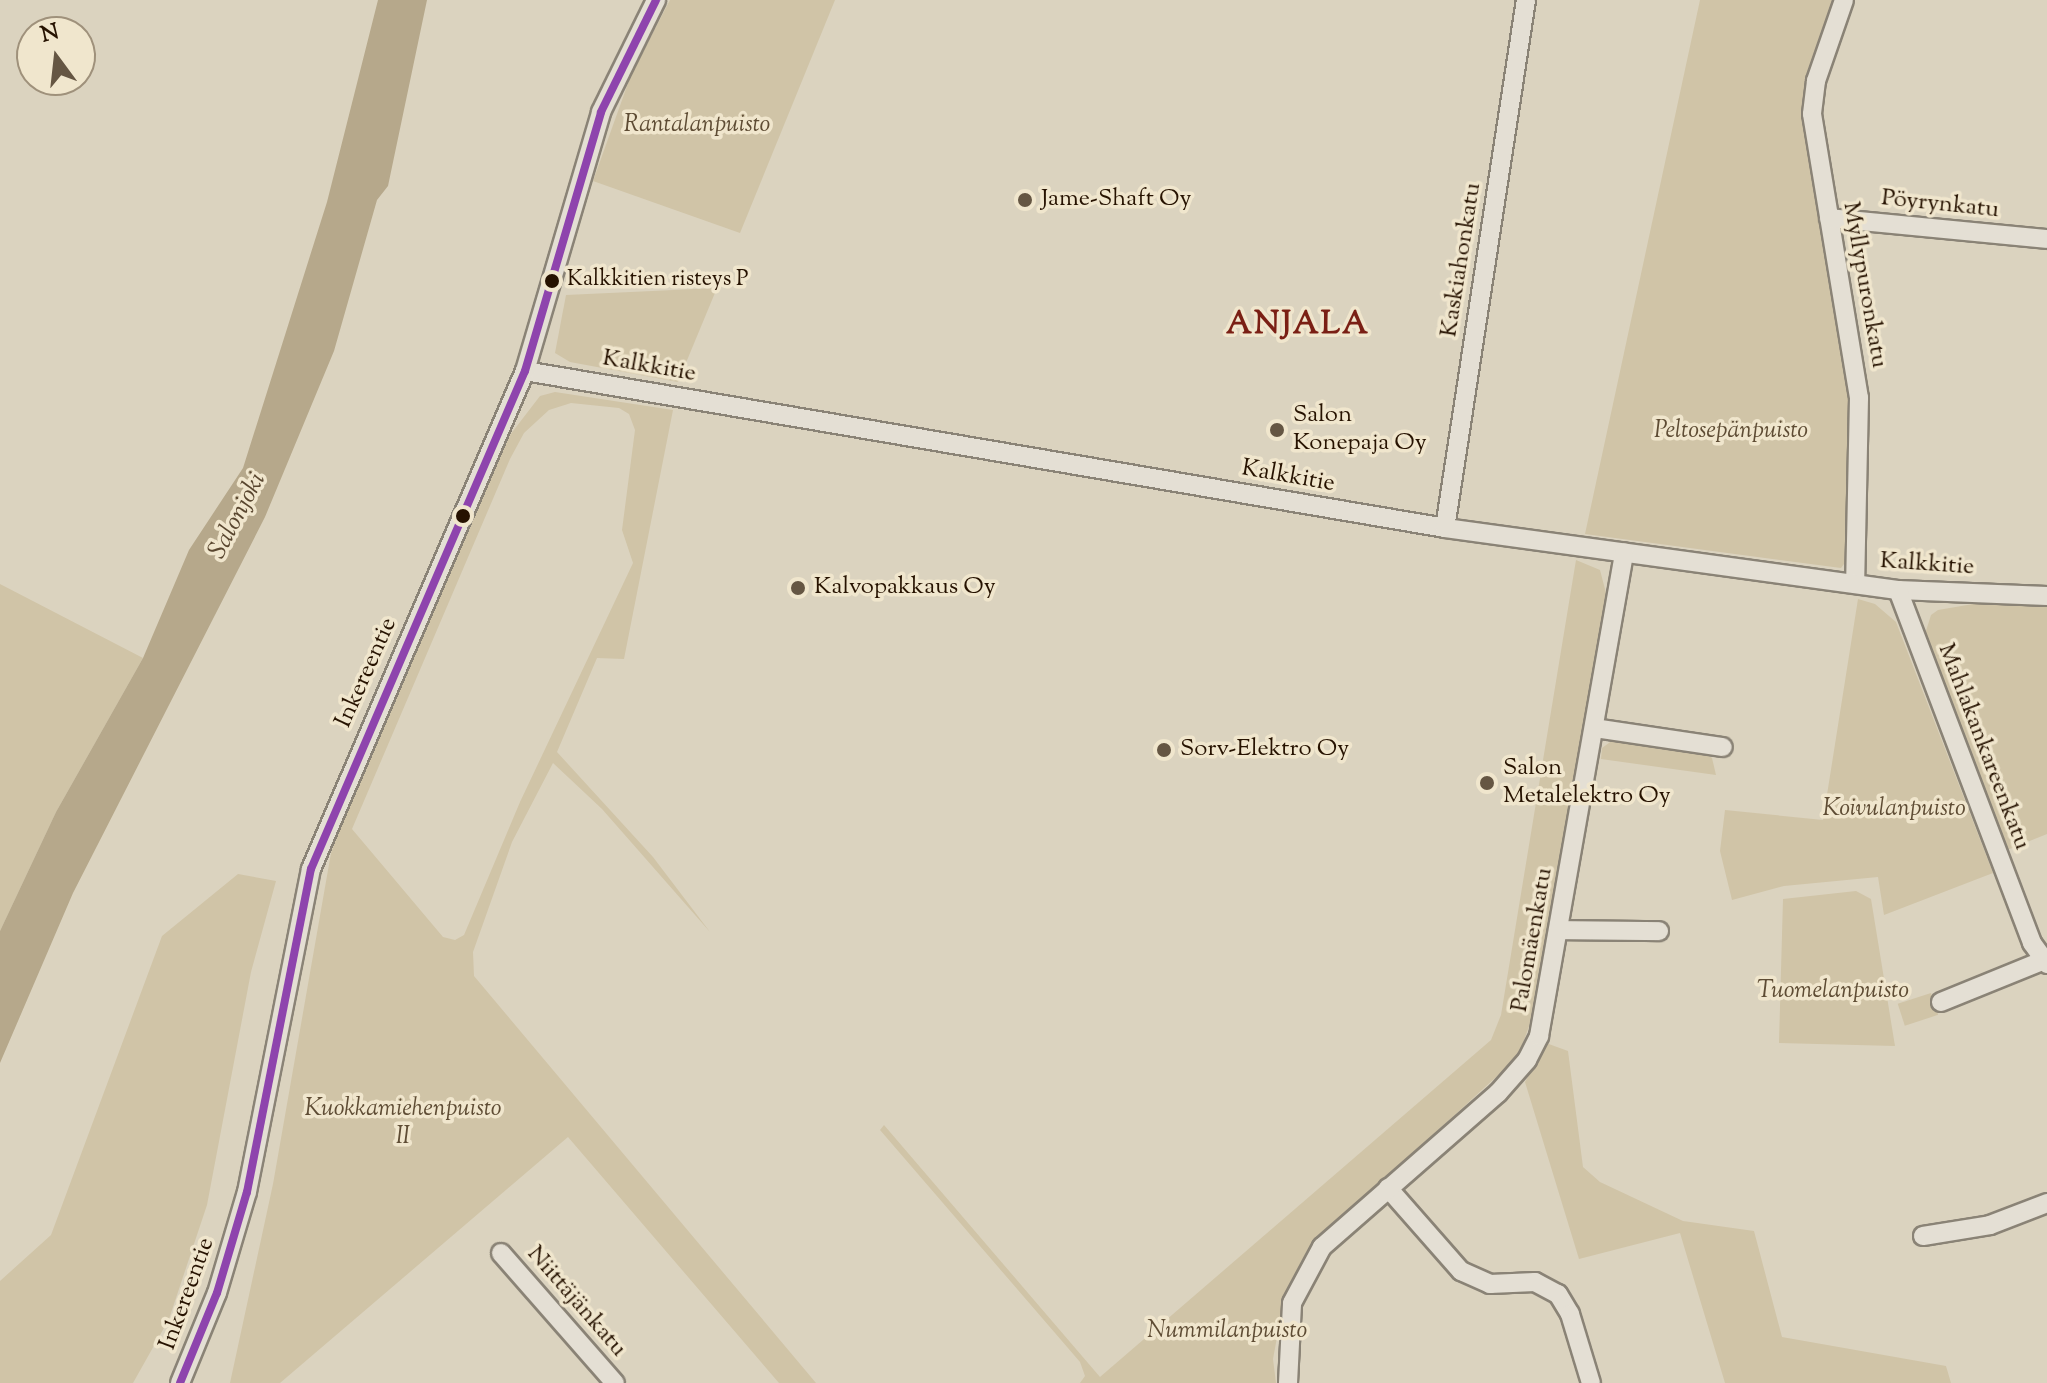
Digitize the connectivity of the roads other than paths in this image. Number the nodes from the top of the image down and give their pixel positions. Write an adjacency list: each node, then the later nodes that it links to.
1 (656, 0): 6 (street, Inkereentie)
2 (1526, 0): 7 (street, Kaskiahonkatu)
3 (1844, 0): 4 (street, Myllypuronkatu)
4 (1829, 218): 5 (street, Pöyrynkatu); 9 (street, Myllypuronkatu)
5 (2047, 239)
6 (525, 371): 7 (street, Kalkkitie); 22 (street, Inkereentie)
7 (1445, 528): 8 (street, Kalkkitie)
8 (1624, 552): 9 (street, Kalkkitie); 12 (street, Palomäenkatu)
9 (1855, 584): 10 (street, Kalkkitie)
10 (1898, 590): 11 (street, Kalkkitie); 16 (street, Mahlakankareenkatu)
11 (2047, 596)
12 (1594, 728): 13 (street); 14 (street, Palomäenkatu)
13 (1723, 747)
14 (1560, 930): 15 (street); 18 (street, Palomäenkatu)
15 (1659, 931)
16 (2046, 961): 17 (street)
17 (1941, 1002)
18 (1388, 1188): 24 (street, Palomäenkatu); 25 (street)
19 (2047, 1203): 20 (street)
20 (1923, 1236)
21 (501, 1253): 23 (street, Niittäjänkatu)
22 (180, 1383)
23 (615, 1383)
24 (1288, 1383)
25 (1591, 1383)

